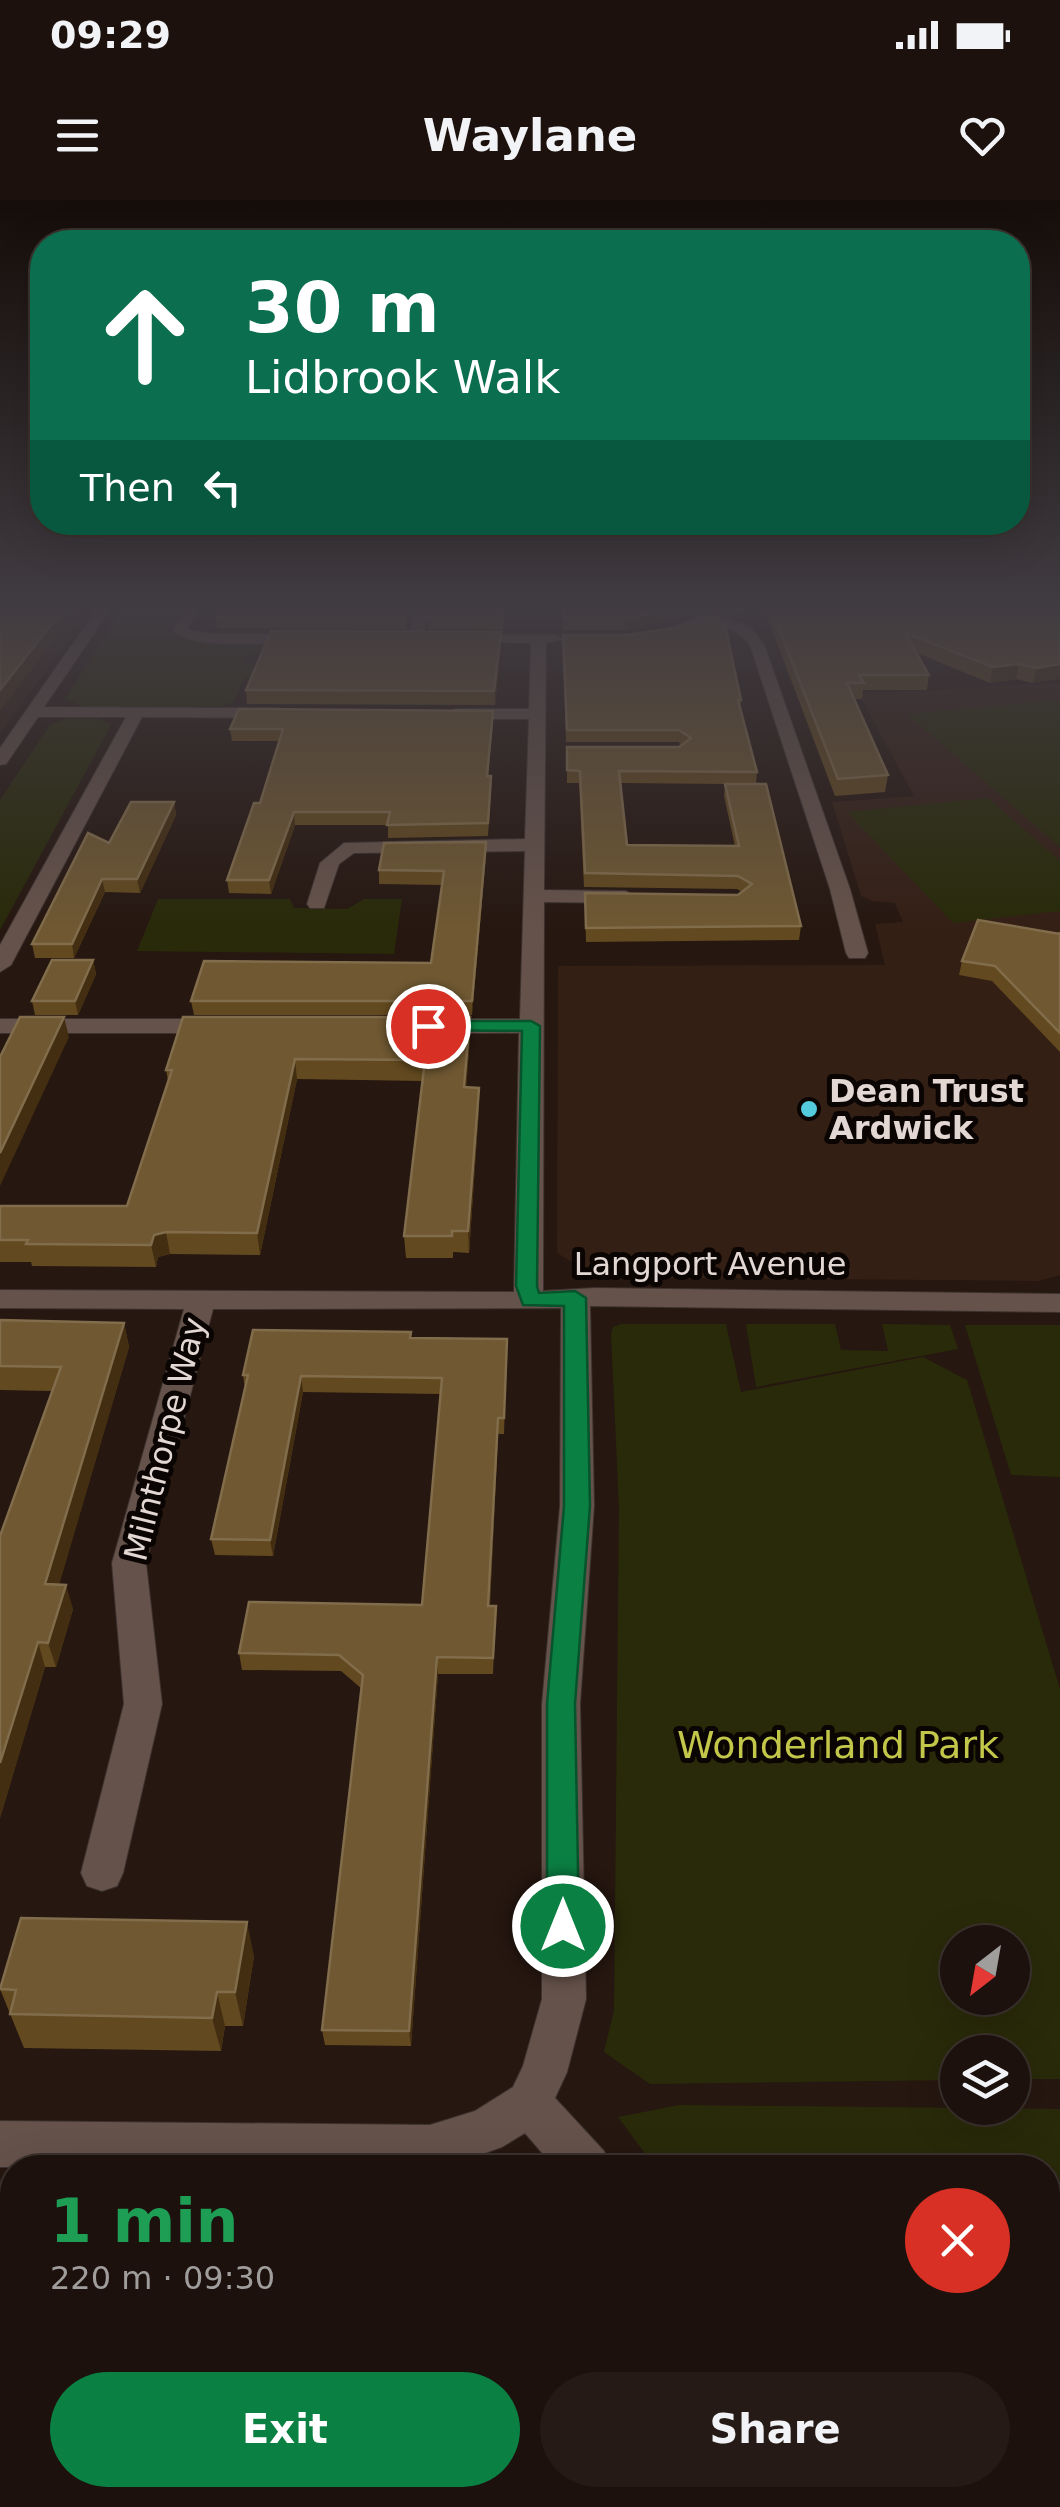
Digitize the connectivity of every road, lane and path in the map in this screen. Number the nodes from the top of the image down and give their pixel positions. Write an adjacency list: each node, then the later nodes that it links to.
1 (31, 714): 6 (street)
2 (136, 714): 12 (street)
3 (432, 714): 4 (street)
4 (538, 714): 7 (street)
5 (781, 714): 11 (street)
6 (0, 760)
7 (535, 845): 8 (street); 10 (street)
8 (534, 896): 9 (street); 16 (street)
9 (642, 898)
10 (317, 904)
11 (858, 952)
12 (0, 965)
13 (0, 1026): 14 (street)
14 (249, 1026)
15 (403, 1026): 16 (street)
16 (531, 1026): 20 (street)
17 (575, 1298): 20 (street, Langport Avenue); 21 (street, Langport Avenue); 23 (street)
18 (0, 1300): 19 (street, Langport Avenue)
19 (201, 1300): 20 (street, Langport Avenue); 22 (street, Milnthorpe Way)
20 (530, 1300)
21 (1060, 1302)
22 (102, 1873)
23 (529, 2103): 24 (street); 25 (street)
24 (0, 2144)
25 (576, 2155)

